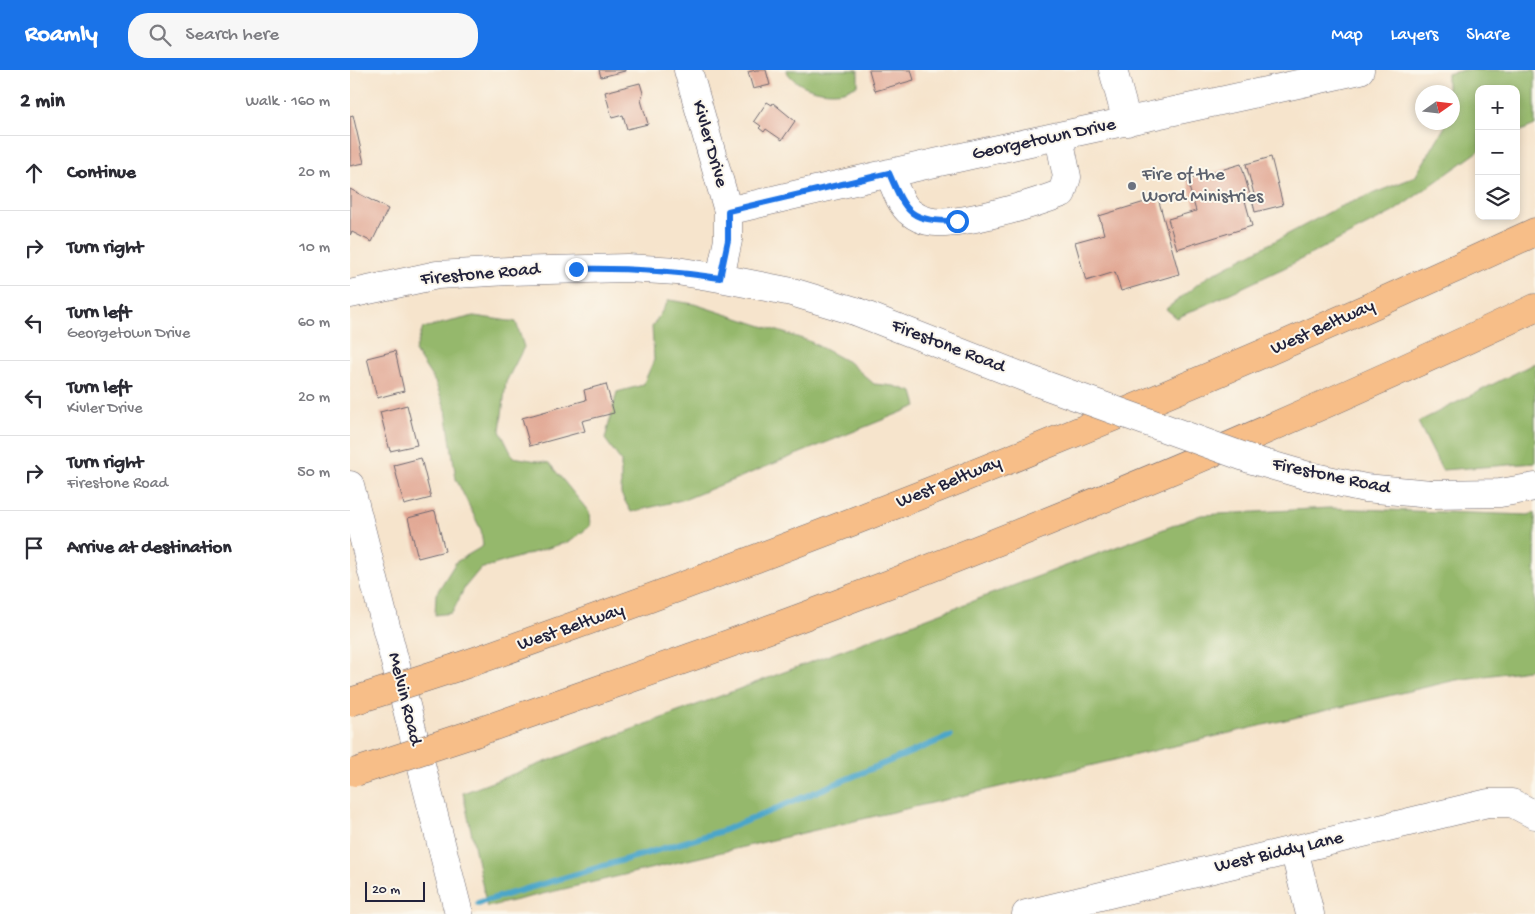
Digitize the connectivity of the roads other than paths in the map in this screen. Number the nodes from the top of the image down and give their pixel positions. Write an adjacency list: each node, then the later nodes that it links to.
1 (688, 70): 7 (street, Kivler Drive)
2 (1113, 70): 4 (street)
3 (1360, 70): 4 (street, Georgetown Drive)
4 (1127, 122): 5 (street, Georgetown Drive)
5 (1059, 136): 6 (street, Georgetown Drive); 6 (street)
6 (889, 173): 7 (street, Georgetown Drive)
7 (728, 211): 9 (street, Kivler Drive)
8 (1535, 232): 14 (highway, West Beltway, bridge)
9 (720, 278): 10 (street, Firestone Road); 13 (street, Firestone Road, bridge)
10 (350, 294)
11 (1535, 308): 15 (highway, bridge)
12 (350, 485): 18 (street, Melvin Road)
13 (1535, 488)
14 (350, 702)
15 (353, 773)
16 (1534, 814): 17 (street, West Biddy Lane)
17 (1294, 849): 19 (street, West Biddy Lane); 20 (street)
18 (458, 914)
19 (1026, 914)
20 (1310, 914)

